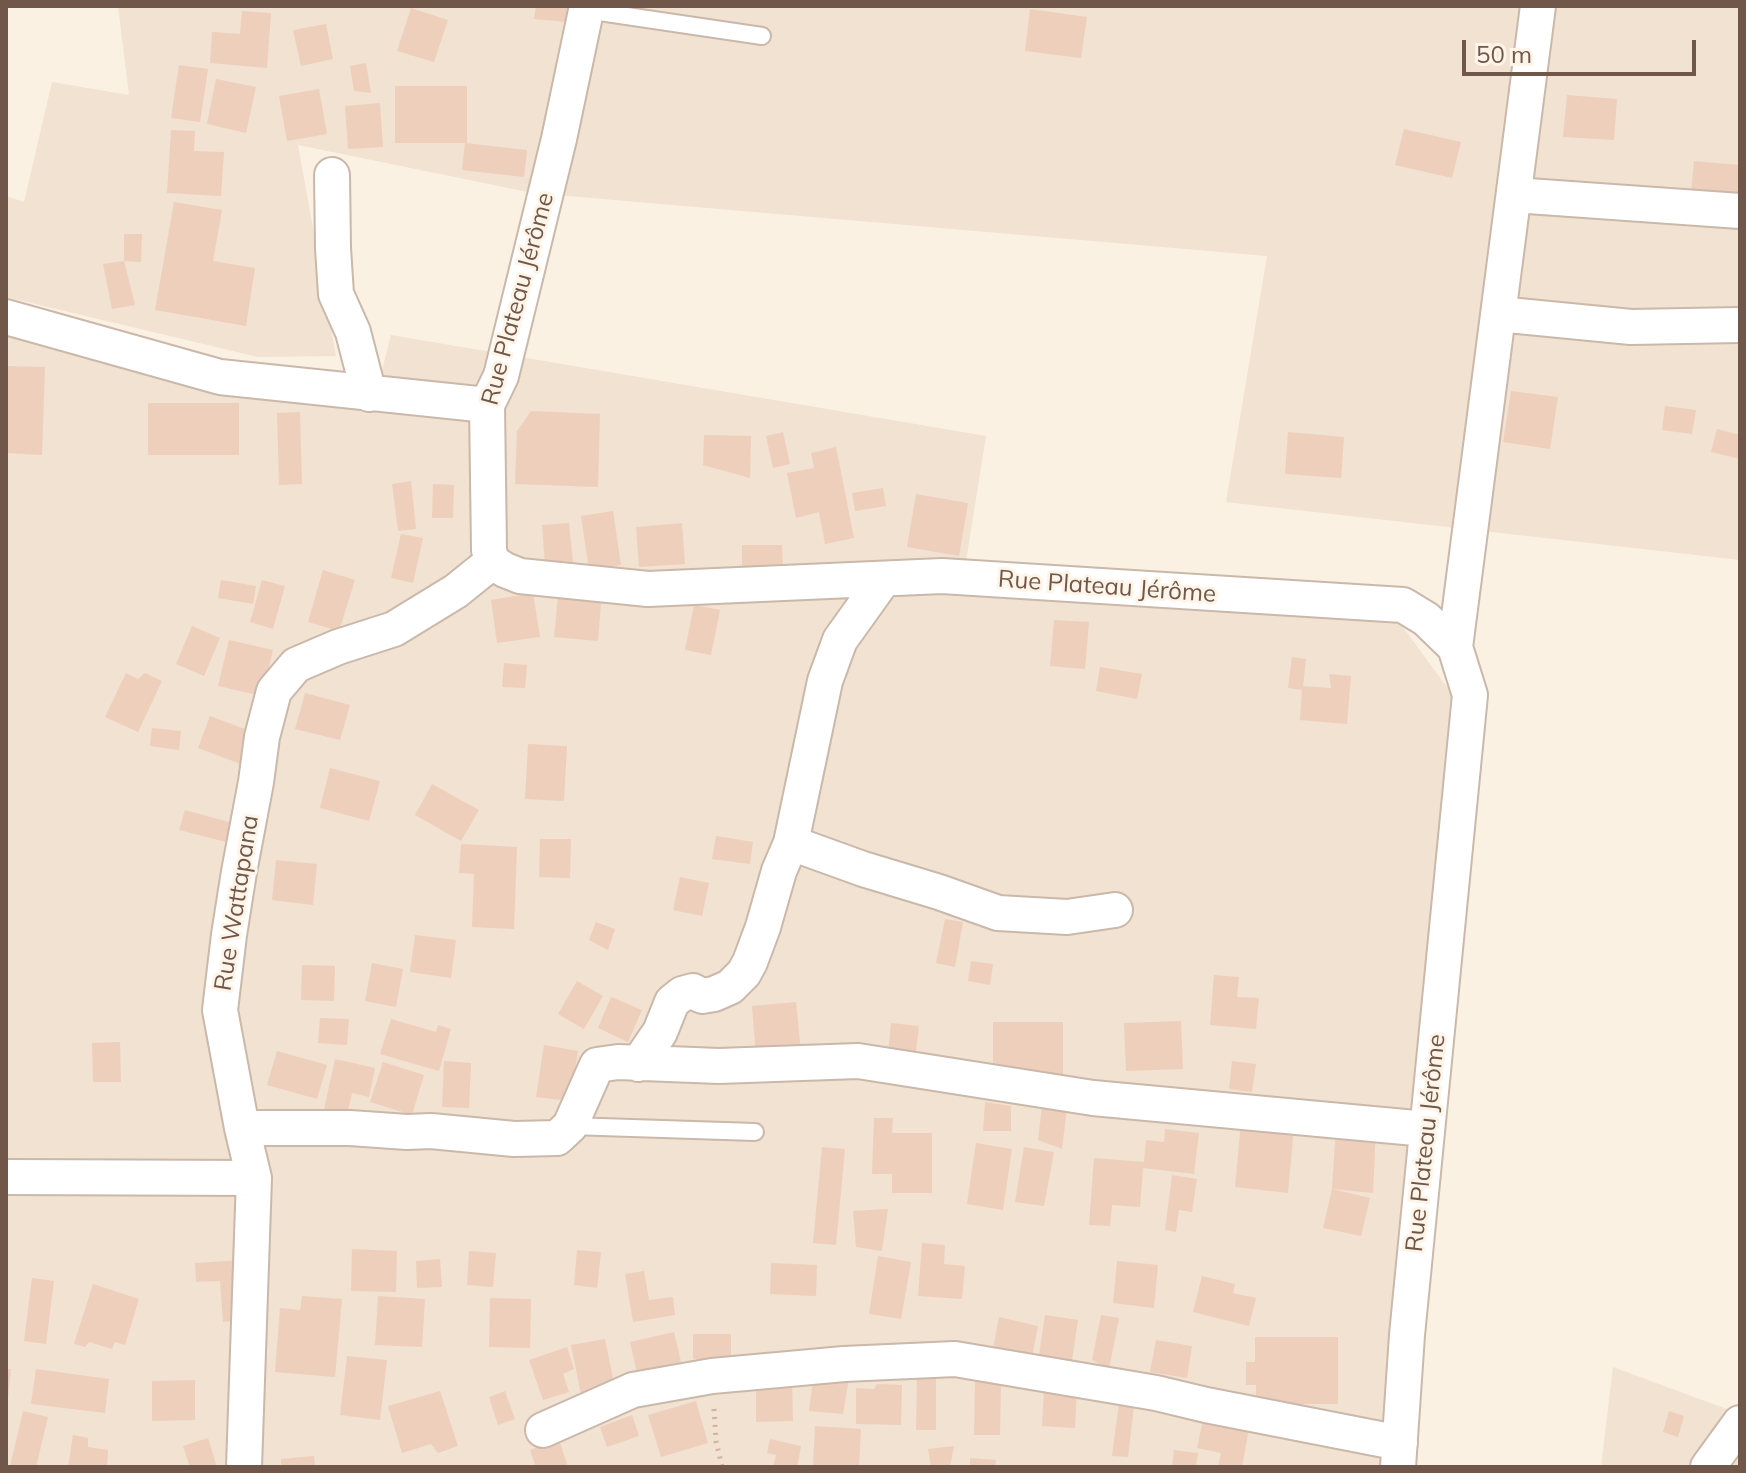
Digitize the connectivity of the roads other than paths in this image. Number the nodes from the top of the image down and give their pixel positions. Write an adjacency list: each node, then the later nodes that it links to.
1 (1538, 6): 5 (street)
2 (586, 8): 3 (lane); 11 (street, Rue Plateau Jérôme)
3 (762, 36)
4 (332, 175): 10 (street)
5 (1514, 195): 6 (street); 7 (street)
6 (1740, 211)
7 (1498, 314): 9 (street); 14 (street)
8 (6, 317): 10 (street)
9 (1740, 325)
10 (369, 394): 11 (street)
11 (487, 405): 12 (street, Rue Plateau Jérôme)
12 (492, 562): 13 (street, Rue Plateau Jérôme); 19 (street, Rue Wattapana)
13 (883, 580): 14 (street, Rue Plateau Jérôme); 15 (street)
14 (1455, 647): 20 (street, Rue Plateau Jérôme)
15 (791, 843): 16 (street); 17 (street)
16 (1115, 910)
17 (638, 1064): 18 (street); 20 (street)
18 (570, 1126): 19 (street); 21 (lane)
19 (242, 1128): 23 (street, Rue Wattapana)
20 (1426, 1129): 26 (street, Rue Plateau Jérôme)
21 (755, 1132)
22 (6, 1177): 23 (street)
23 (254, 1178): 27 (street, Rue Wattapana)
24 (1740, 1423): 28 (street)
25 (543, 1430): 26 (street)
26 (1399, 1455)
27 (244, 1467)
28 (1708, 1467)

